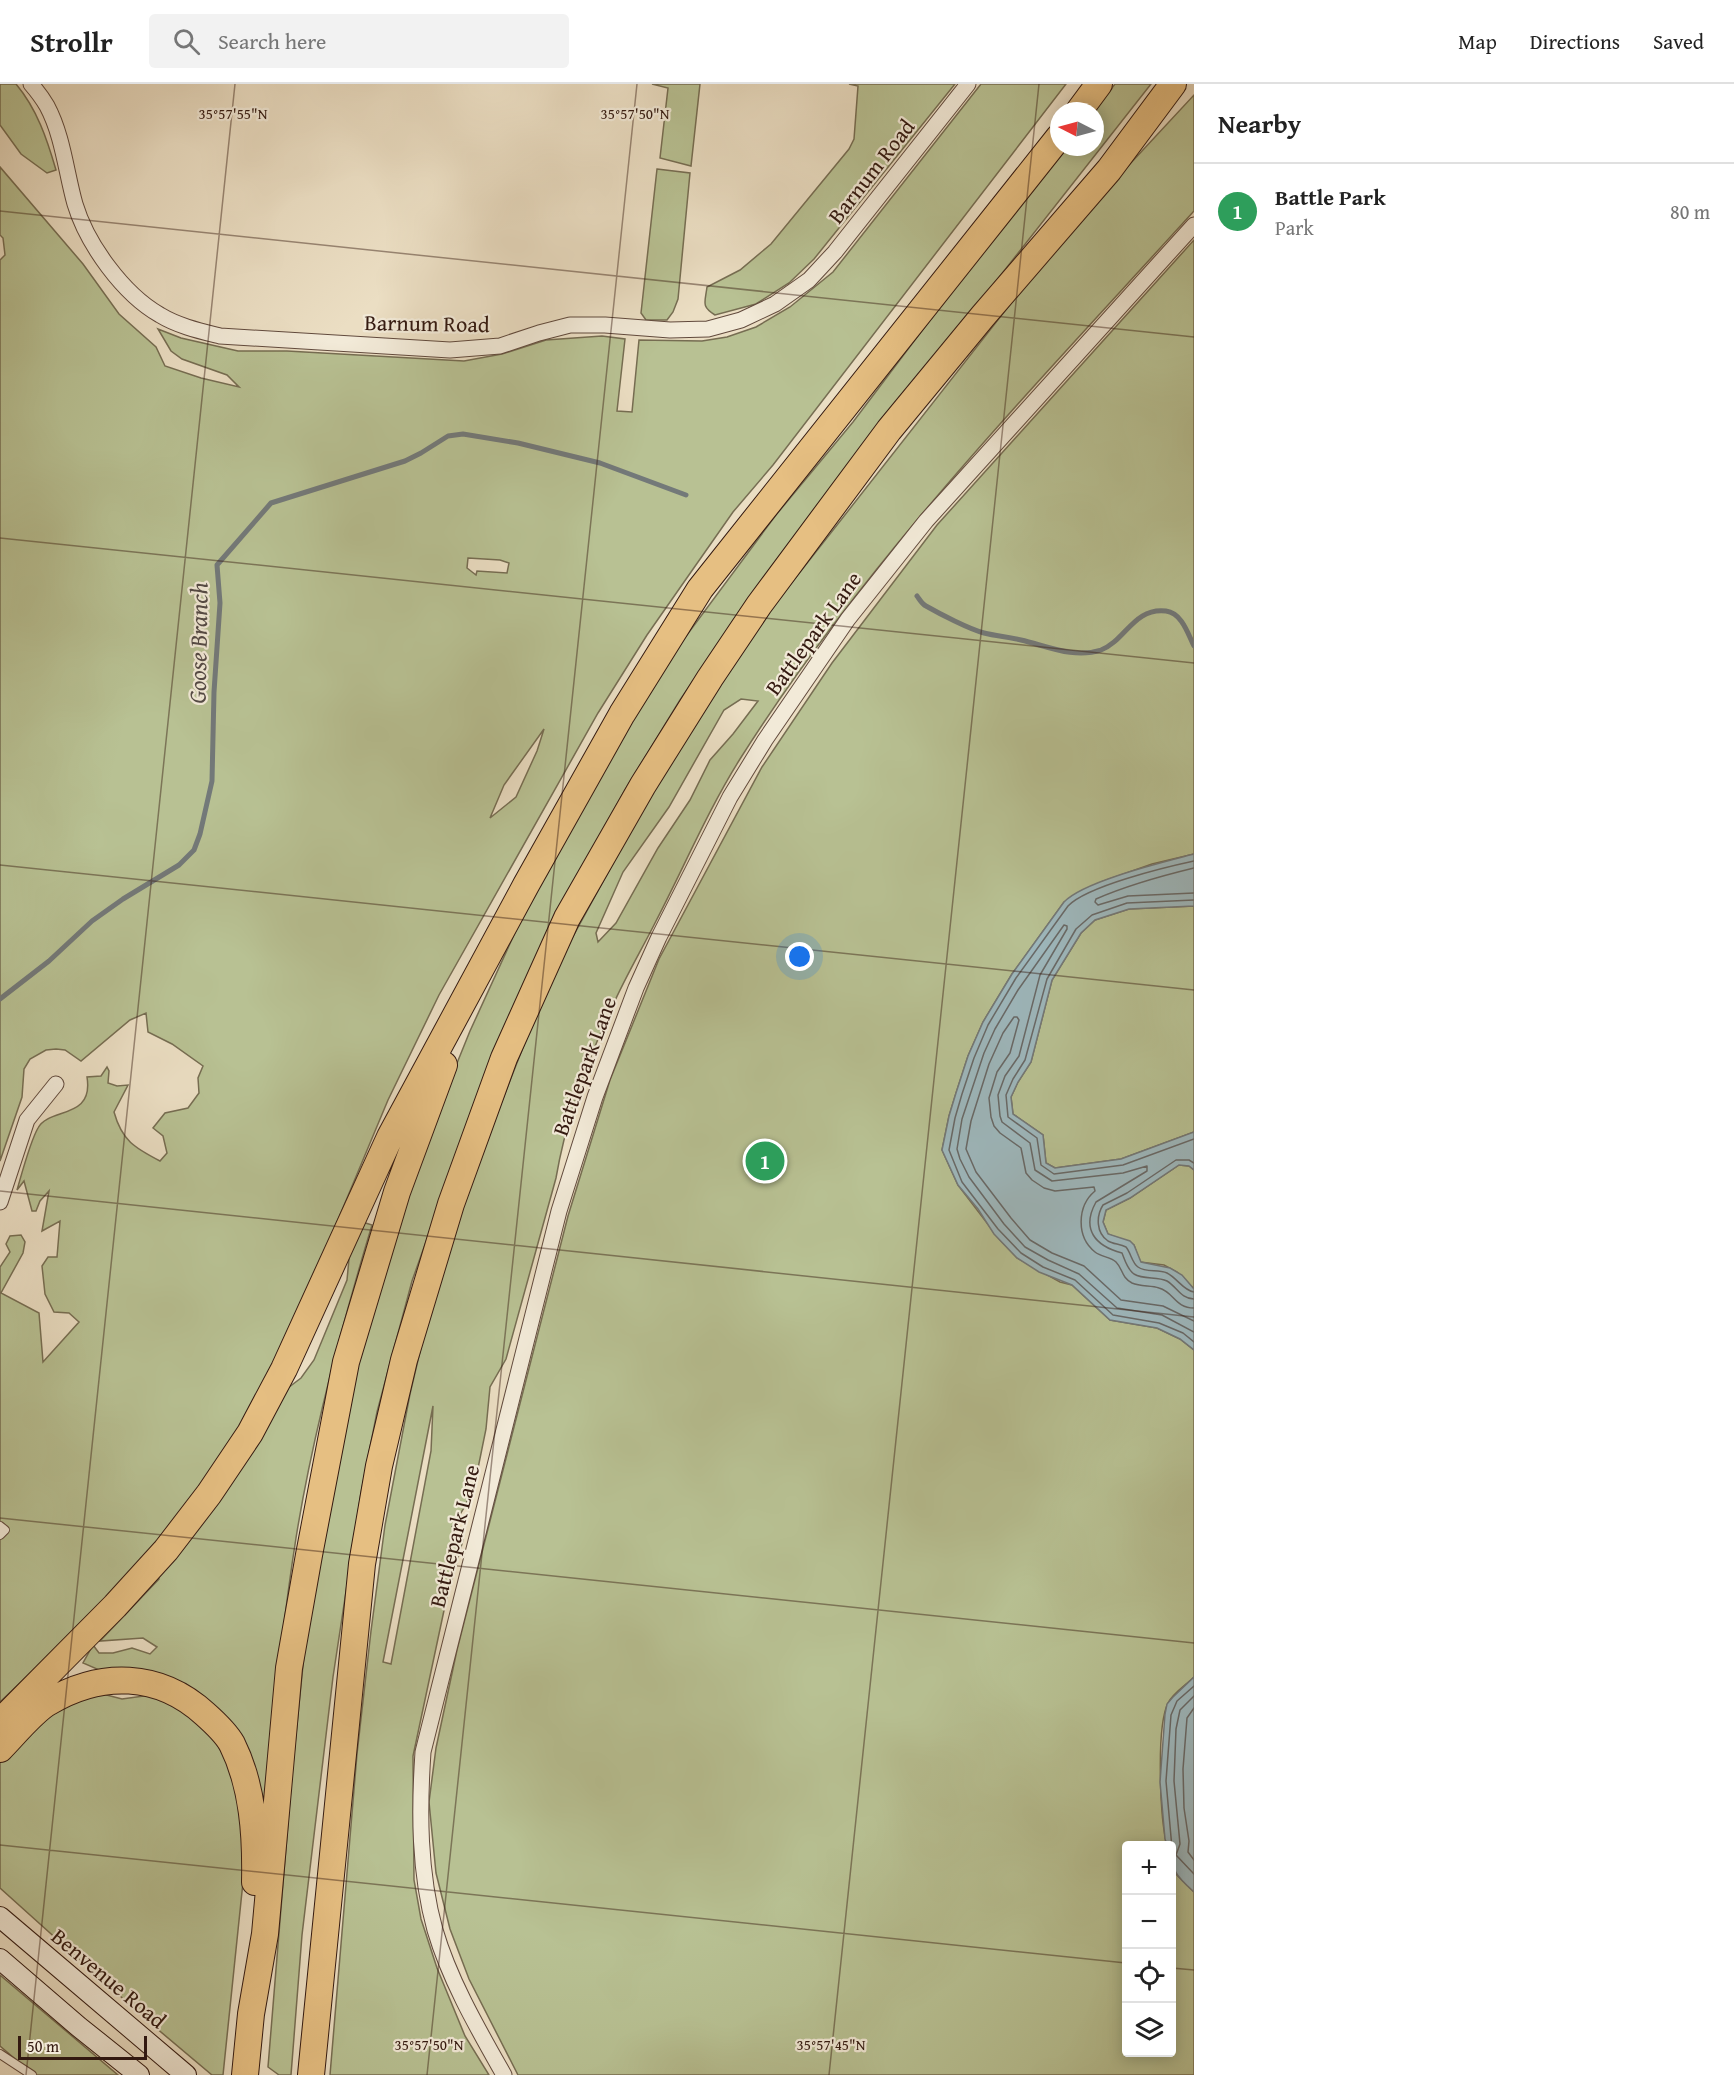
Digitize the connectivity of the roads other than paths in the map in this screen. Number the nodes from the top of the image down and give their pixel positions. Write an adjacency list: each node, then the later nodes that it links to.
1 (31, 84): 2 (street, Barnum Road)
2 (968, 84)
3 (1099, 84): 5 (highway)
4 (1173, 84): 23 (highway)
5 (1086, 102)
6 (1050, 148): 8 (highway)
7 (1194, 225): 24 (street, Battlepark Lane)
8 (526, 885): 13 (highway); 17 (highway)
9 (56, 1084): 10 (street)
10 (0, 1202)
11 (0, 1526): 12 (lane)
12 (0, 1535)
13 (0, 1722)
14 (0, 1749): 17 (highway)
15 (0, 1917): 21 (main road, Benvenue Road)
16 (0, 1959): 20 (main road)
17 (250, 2026): 22 (highway)
18 (0, 2054): 19 (lane)
19 (33, 2075)
20 (139, 2075)
21 (186, 2075)
22 (245, 2075)
23 (311, 2075)
24 (504, 2075)

